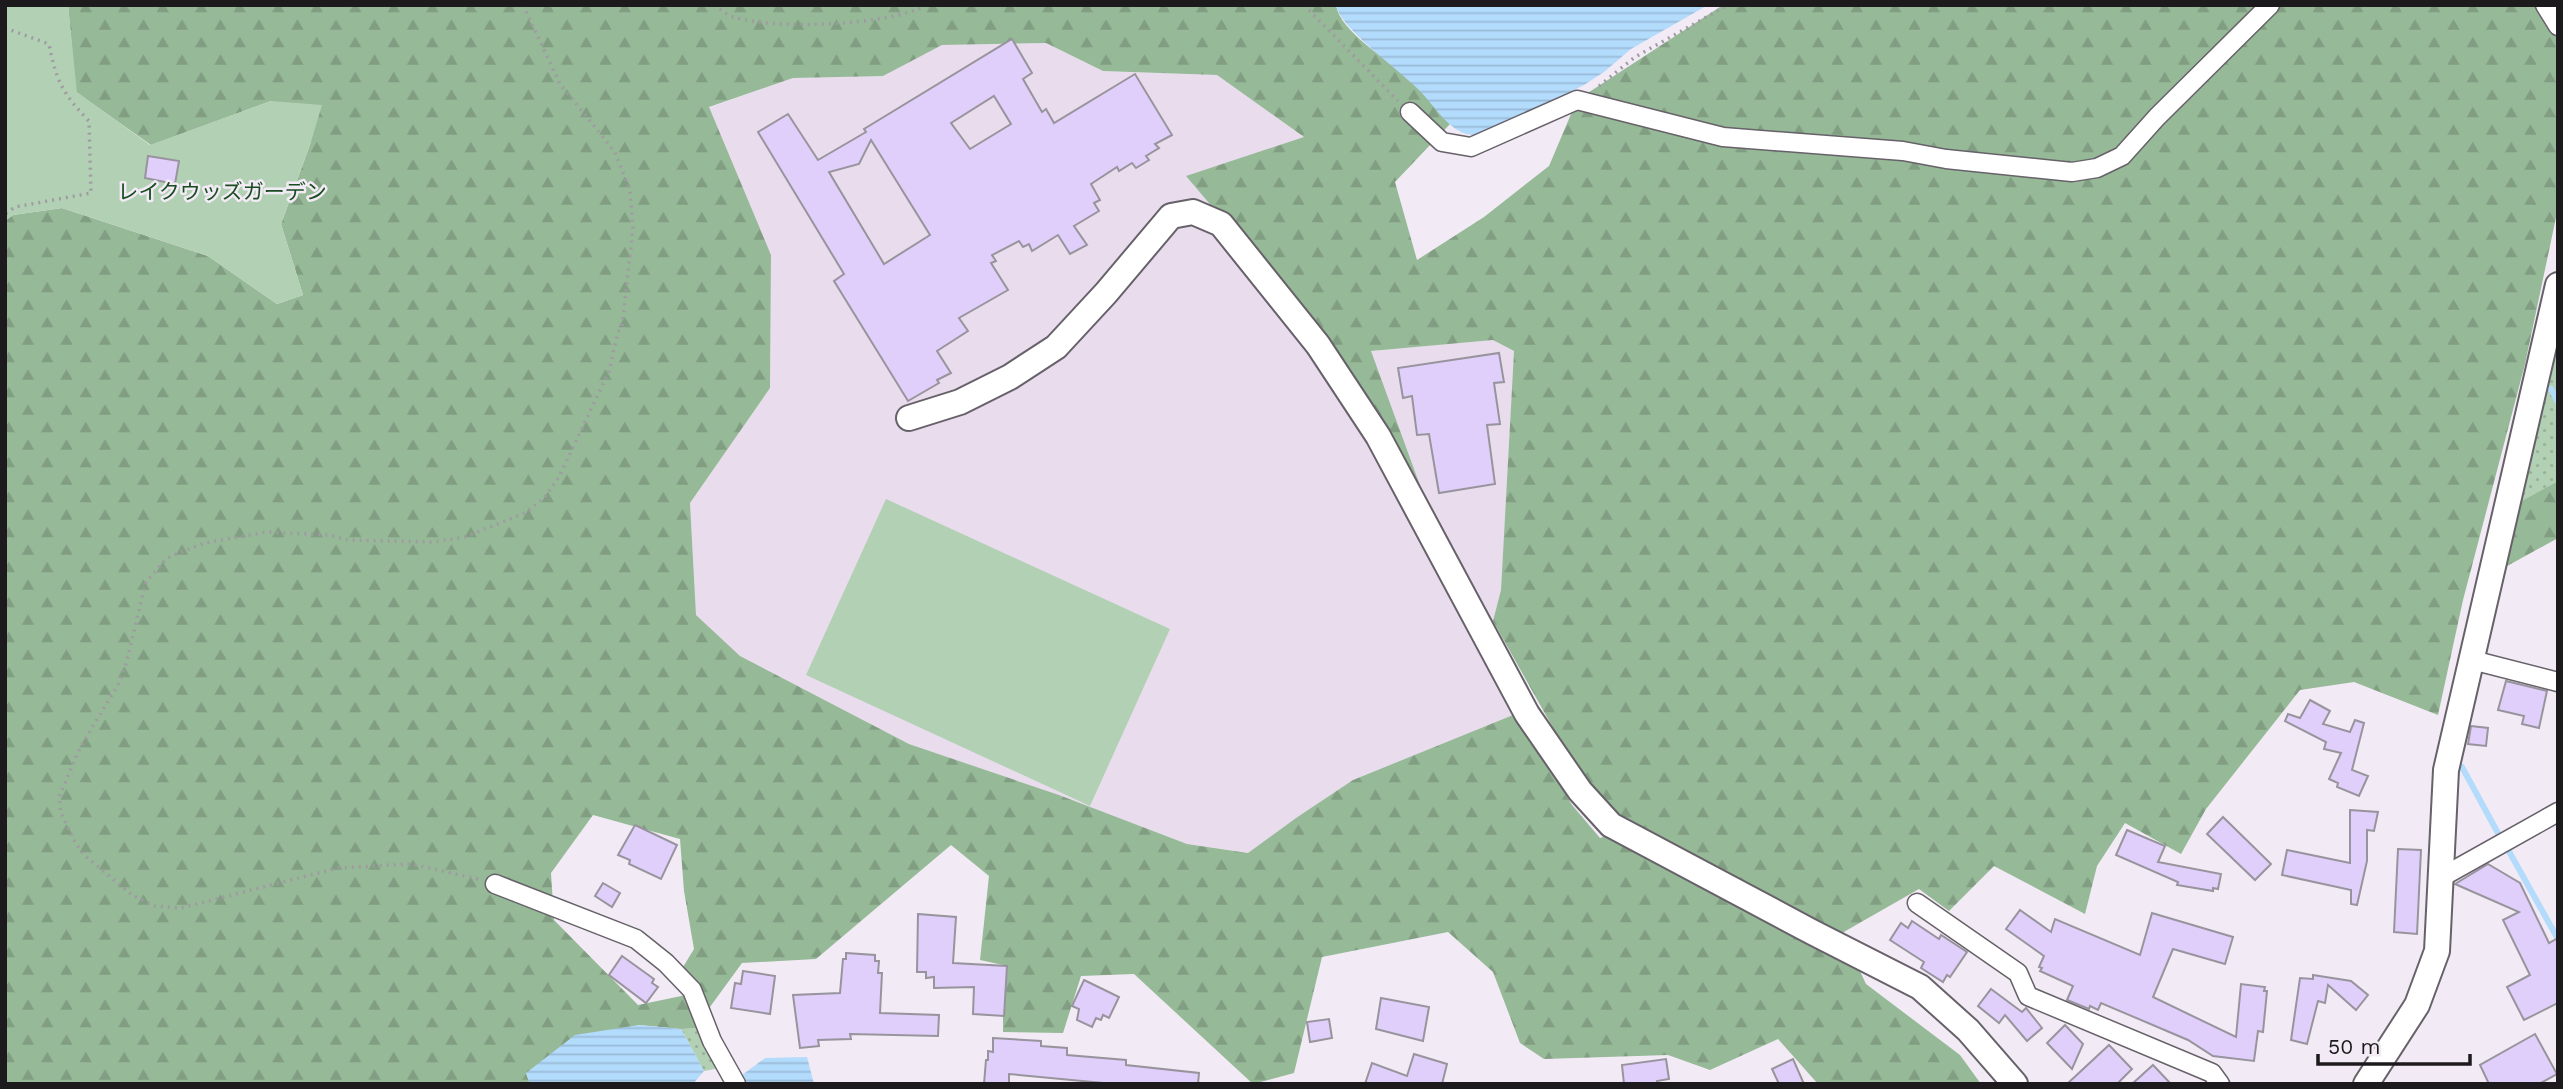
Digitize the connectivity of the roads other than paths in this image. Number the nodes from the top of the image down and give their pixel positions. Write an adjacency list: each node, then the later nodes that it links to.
1 (2270, 5): 4 (street)
2 (2545, 5): 3 (street)
3 (2558, 26)
4 (1410, 112)
5 (2558, 285): 7 (street)
6 (909, 418): 14 (street)
7 (2472, 660): 8 (street); 10 (street)
8 (2558, 682)
9 (2558, 812): 10 (street)
10 (2442, 877): 16 (street)
11 (495, 884): 13 (street)
12 (1917, 903): 15 (street)
13 (736, 1084)
14 (2015, 1084)
15 (2220, 1084)
16 (2366, 1084)

